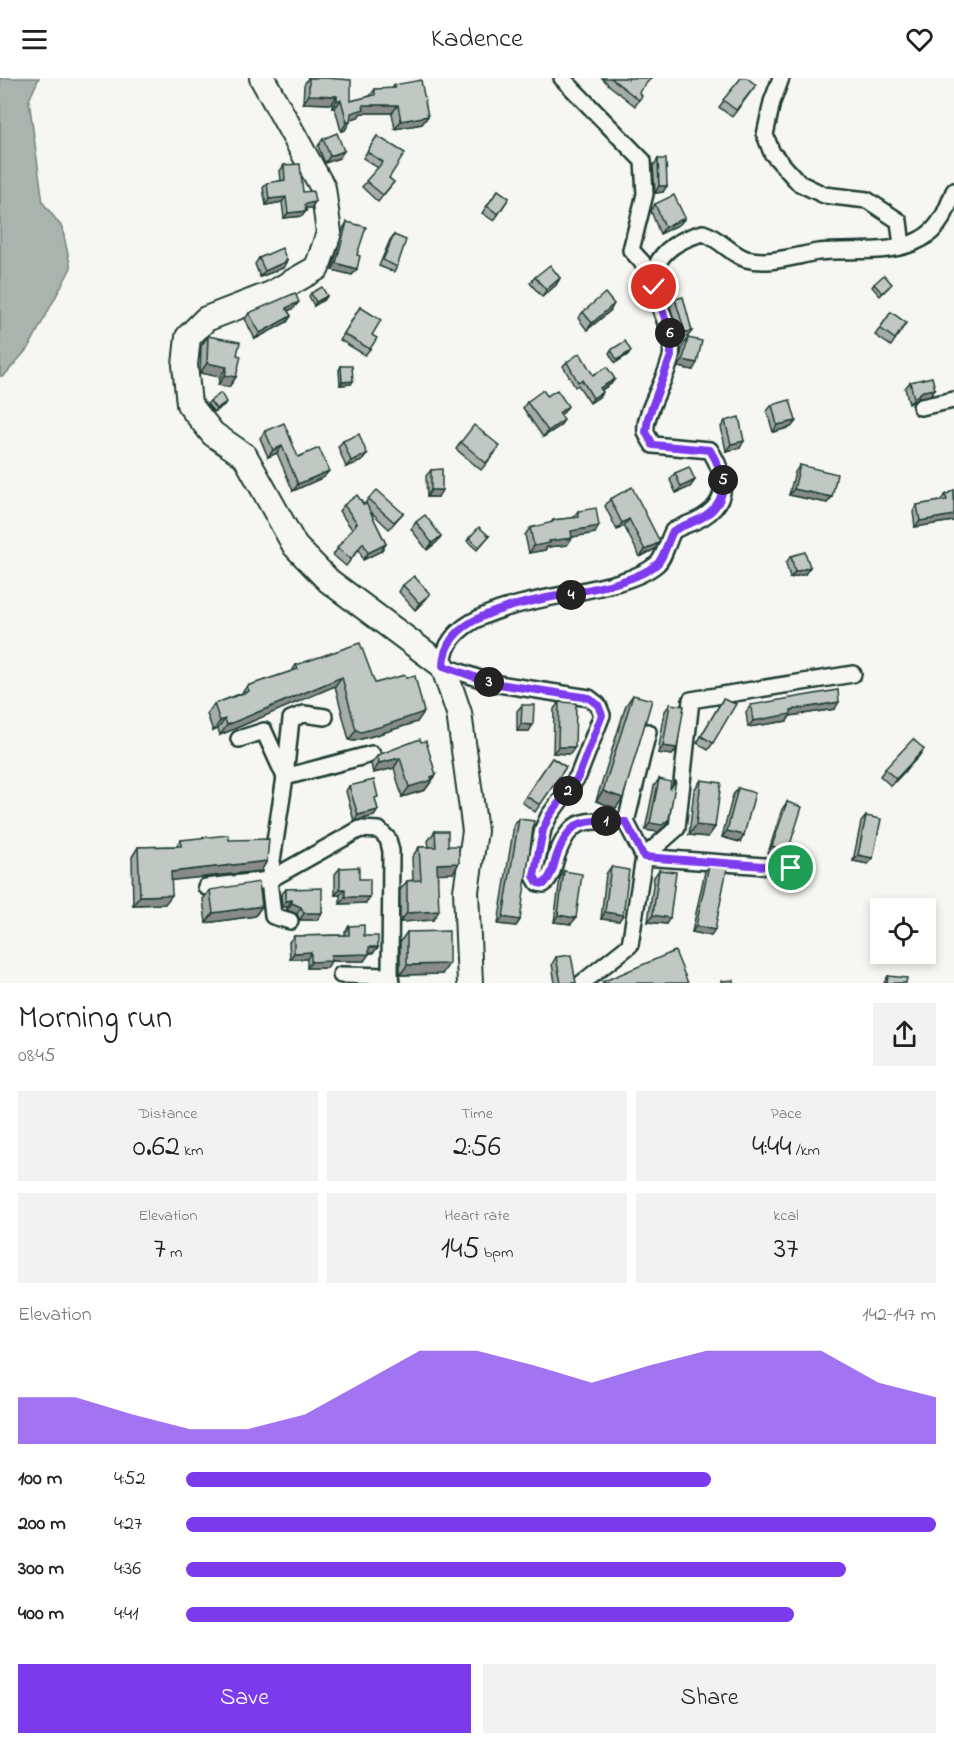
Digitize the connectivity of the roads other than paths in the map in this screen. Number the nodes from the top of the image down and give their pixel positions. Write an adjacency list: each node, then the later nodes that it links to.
1 (262, 78): 9 (main road)
2 (562, 78): 6 (street)
3 (781, 78): 5 (street)
4 (954, 191): 5 (street)
5 (902, 246): 6 (street)
6 (654, 287): 9 (street)
7 (954, 400): 8 (street)
8 (921, 407)
9 (443, 666): 16 (street); 24 (main road)
10 (853, 674): 17 (street)
11 (325, 717): 15 (street)
12 (648, 732): 16 (street)
13 (238, 739): 15 (street)
14 (372, 754): 15 (street)
15 (285, 777): 19 (street)
16 (626, 822): 17 (street)
17 (644, 857): 18 (street); 25 (street)
18 (791, 868)
19 (269, 880): 20 (street); 21 (street); 23 (street)
20 (206, 887)
21 (290, 921)
22 (341, 975): 23 (street)
23 (390, 979)
24 (470, 983)
25 (582, 983)

